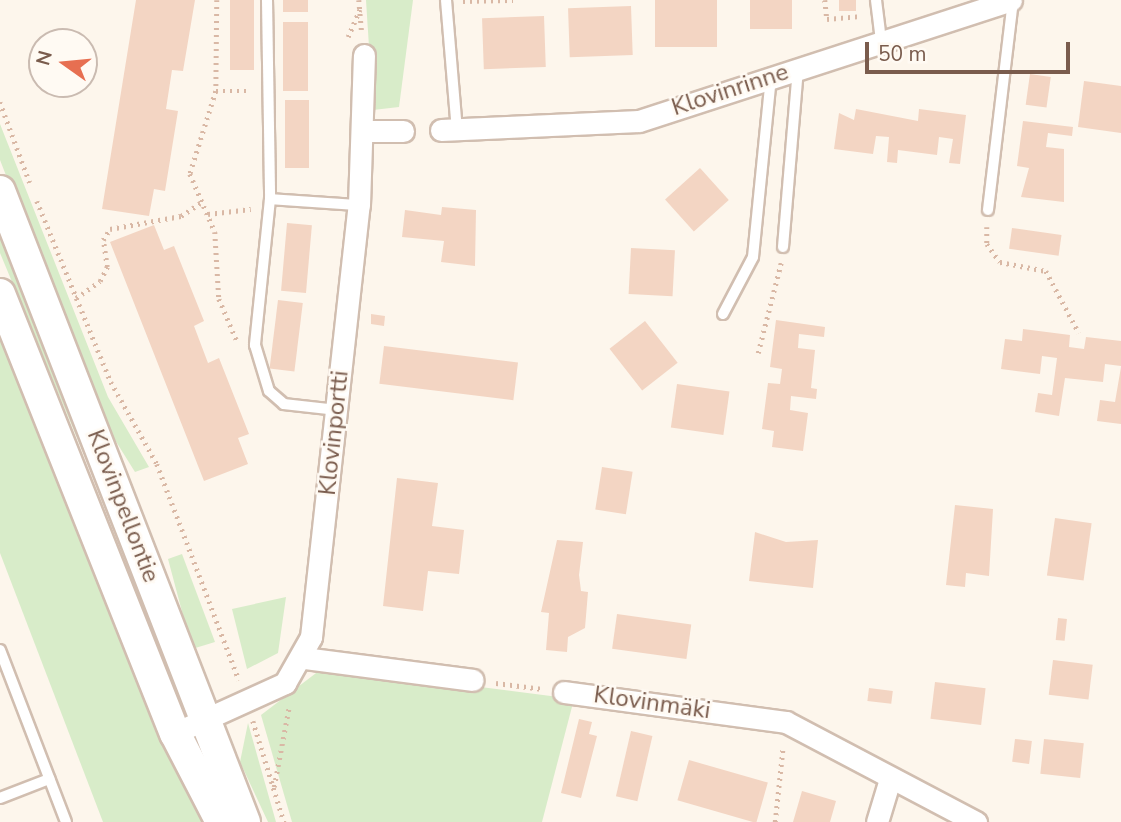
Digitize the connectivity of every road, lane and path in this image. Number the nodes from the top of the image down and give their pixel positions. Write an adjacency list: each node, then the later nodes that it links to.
1 (218, 0): 16 (path)
2 (267, 0): 15 (lane)
3 (359, 0): 12 (path)
4 (446, 0): 18 (lane)
5 (459, 0): 6 (path)
6 (513, 0)
7 (825, 0): 10 (path)
8 (876, 0): 10 (lane)
9 (1012, 0): 11 (street, Klovinrinne); 25 (lane)
10 (878, 15): 11 (lane)
11 (881, 41): 13 (street, Klovinrinne)
12 (364, 55): 19 (street, Klovinportti)
13 (798, 67): 14 (street, Klovinrinne); 27 (lane)
14 (771, 76): 18 (street, Klovinrinne); 30 (lane)
15 (267, 91): 16 (path); 23 (lane)
16 (216, 92): 22 (path)
17 (0, 102): 29 (path)
18 (449, 130)
19 (365, 131): 20 (street); 24 (street, Klovinportti)
20 (403, 131)
21 (0, 191): 40 (main road, Klovinpellontie)
22 (200, 203): 26 (path); 29 (path)
23 (269, 205): 24 (lane); 26 (path); 32 (lane)
24 (359, 205): 34 (street, Klovinportti)
25 (988, 210): 31 (path)
26 (208, 215): 32 (path)
27 (783, 247): 33 (path)
28 (0, 294): 42 (main road, Klovinpellontie)
29 (76, 298): 39 (path)
30 (723, 314)
31 (1079, 333)
32 (255, 345): 34 (lane)
33 (758, 353)
34 (337, 410): 36 (street, Klovinportti)
35 (0, 650): 43 (lane)
36 (300, 664): 37 (street); 39 (street); 45 (path)
37 (474, 680): 38 (path, Klovinmäki)
38 (564, 692): 41 (street, Klovinmäki)
39 (247, 703): 40 (street); 45 (path)
40 (207, 720): 42 (street); 49 (main road, Klovinpellontie)
41 (786, 722): 44 (street, Klovinmäki); 51 (path)
42 (175, 733): 48 (main road, Klovinpellontie)
43 (49, 779): 46 (lane); 47 (lane)
44 (890, 779): 52 (street); 53 (street, Klovinmäki)
45 (274, 788): 50 (path)
46 (0, 798)
47 (66, 822)
48 (221, 822)
49 (245, 822)
50 (284, 822)
51 (775, 822)
52 (877, 822)
53 (976, 822)

